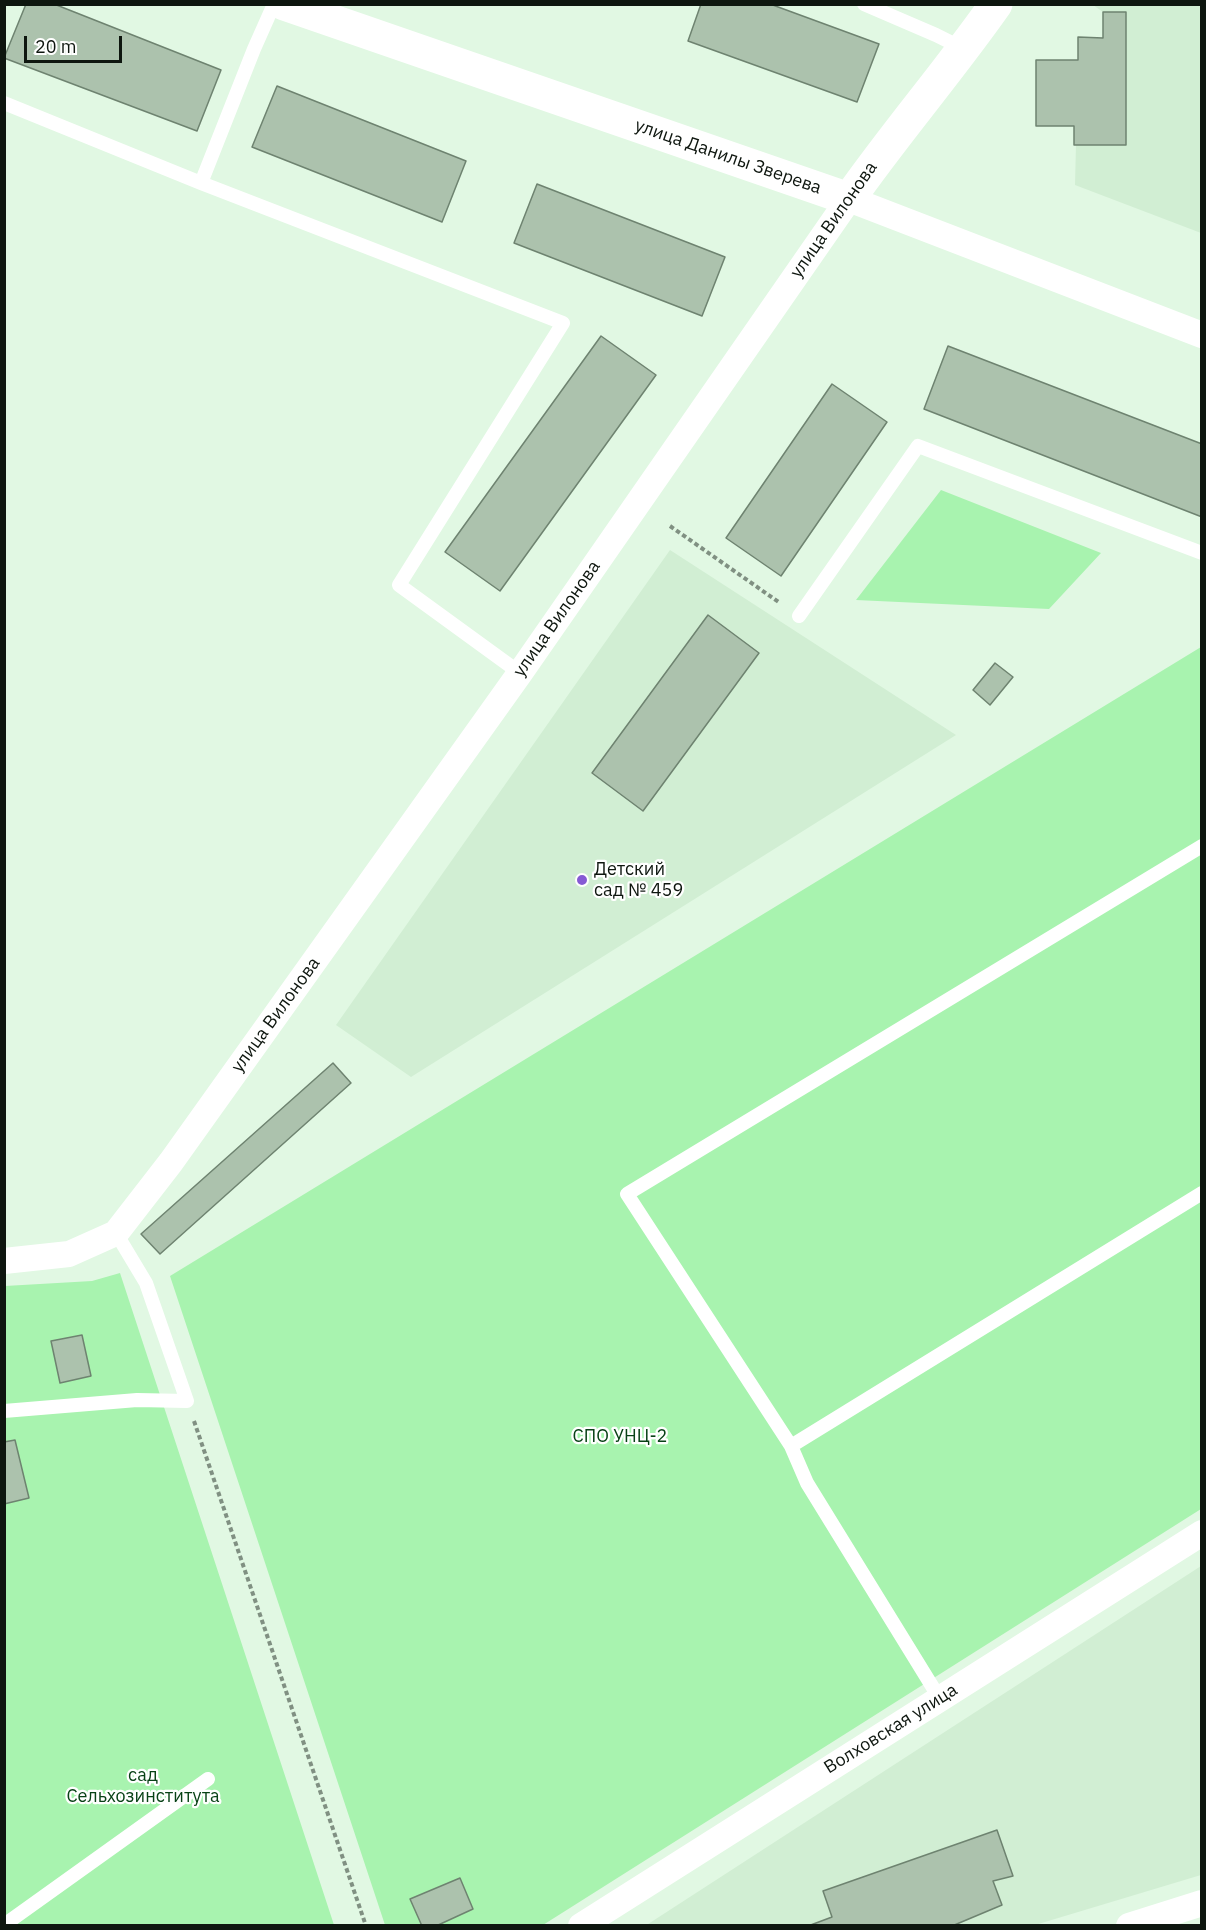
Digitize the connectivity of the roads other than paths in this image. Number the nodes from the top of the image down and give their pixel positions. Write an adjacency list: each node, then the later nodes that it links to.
1 (274, 4): 7 (lane)
2 (284, 4): 8 (street, улица Данилы Зверева)
3 (864, 4): 5 (lane)
4 (996, 4): 5 (street, улица Вилонова)
5 (964, 50): 8 (street, улица Вилонова)
6 (4, 103): 7 (lane)
7 (201, 183): 12 (lane)
8 (849, 198): 9 (street, улица Данилы Зверева); 12 (street, улица Вилонова)
9 (1202, 335)
10 (1202, 553): 11 (lane)
11 (799, 616)
12 (520, 673): 15 (street, улица Вилонова)
13 (1202, 846): 18 (lane)
14 (1202, 1193): 18 (lane)
15 (116, 1233): 16 (street); 17 (lane)
16 (4, 1261)
17 (4, 1411)
18 (791, 1446): 20 (lane)
19 (1202, 1533): 20 (street, Волховская улица)
20 (940, 1698): 24 (street, Волховская улица)
21 (208, 1779): 23 (lane)
22 (1202, 1903): 25 (street)
23 (4, 1925)
24 (581, 1926)
25 (1129, 1926)

